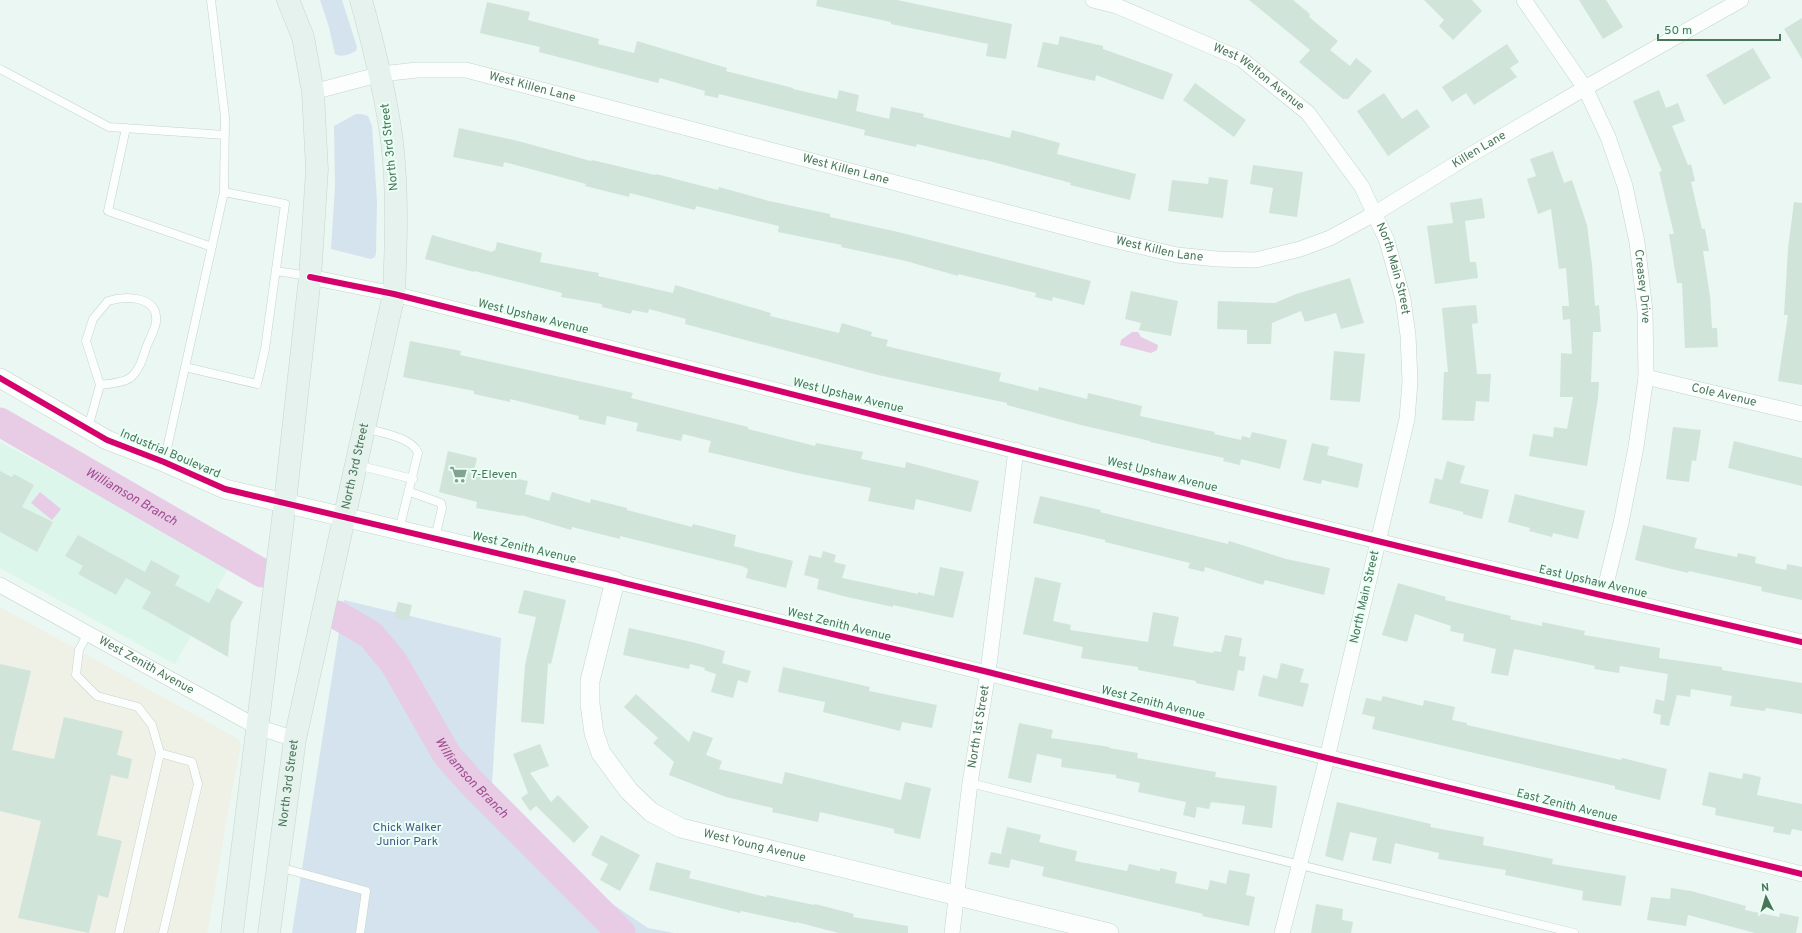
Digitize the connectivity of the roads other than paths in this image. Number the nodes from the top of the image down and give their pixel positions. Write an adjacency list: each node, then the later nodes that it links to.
1 (211, 0): 13 (lane)
2 (288, 0): 11 (main road)
3 (361, 0): 9 (main road, North 3rd Street)
4 (1093, 0): 7 (street, West Welton Avenue)
5 (1524, 0): 10 (street, Creasey Drive)
6 (1741, 0): 10 (street, Killen Lane)
7 (1118, 3): 15 (street, West Welton Avenue)
8 (0, 69): 12 (lane)
9 (381, 74): 11 (street, West Killen Lane); 15 (street, West Killen Lane); 19 (main road, North 3rd Street)
10 (1585, 88): 15 (street, Killen Lane); 21 (street, Creasey Drive)
11 (313, 92): 18 (main road)
12 (126, 128): 13 (lane); 16 (lane)
13 (224, 135): 14 (lane)
14 (224, 192): 16 (lane); 17 (lane)
15 (1374, 214): 36 (street, North Main Street)
16 (212, 247): 20 (lane)
17 (276, 271): 18 (lane); 20 (lane)
18 (310, 277): 19 (street, West Upshaw Avenue); 32 (main road)
19 (394, 294): 26 (main road, North 3rd Street); 27 (street, West Upshaw Avenue)
20 (186, 367): 28 (lane)
21 (1646, 377): 24 (street, Cole Avenue); 39 (street, Creasey Drive)
22 (0, 378): 25 (street, Industrial Boulevard)
23 (100, 385): 23 (lane); 25 (lane)
24 (1802, 414)
25 (88, 428): 28 (street, Industrial Boulevard)
26 (364, 428): 29 (main road, North 3rd Street); 30 (lane)
27 (1016, 450): 36 (street, West Upshaw Avenue); 42 (street, North 1st Street)
28 (164, 462): 32 (street, Industrial Boulevard)
29 (356, 465): 30 (lane); 33 (main road, North 3rd Street)
30 (413, 479): 31 (lane)
31 (410, 492): 34 (lane); 35 (lane)
32 (286, 504): 33 (street, Industrial Boulevard); 43 (main road)
33 (345, 517): 34 (street, West Zenith Avenue); 44 (main road, North 3rd Street)
34 (399, 530): 35 (street, West Zenith Avenue)
35 (435, 538): 37 (street, West Zenith Avenue)
36 (1379, 541): 39 (street, East Upshaw Avenue); 46 (street, North Main Street)
37 (615, 581): 42 (street, West Zenith Avenue); 51 (street, West Young Avenue)
38 (0, 585): 40 (street, West Zenith Avenue)
39 (1603, 596): 41 (street, East Upshaw Avenue)
40 (88, 633): 43 (street, West Zenith Avenue); 45 (lane)
41 (1802, 642)
42 (988, 672): 46 (street, West Zenith Avenue); 47 (street, North 1st Street)
43 (257, 727): 44 (street, West Zenith Avenue); 54 (main road)
44 (295, 739): 49 (main road, North 3rd Street)
45 (160, 753): 52 (lane); 53 (lane)
46 (1327, 758): 48 (street, North Main Street); 50 (street, East Zenith Avenue)
47 (970, 783): 48 (lane); 51 (street, North 1st Street)
48 (1300, 865): 59 (street, North Main Street); 60 (lane)
49 (278, 867): 55 (main road, North 3rd Street); 56 (lane)
50 (1802, 874)
51 (958, 895): 57 (street, North 1st Street); 58 (street, West Young Avenue)
52 (119, 933)
53 (163, 933)
54 (232, 933)
55 (269, 933)
56 (360, 933)
57 (952, 933)
58 (1109, 933)
59 (1282, 933)
60 (1574, 933)

